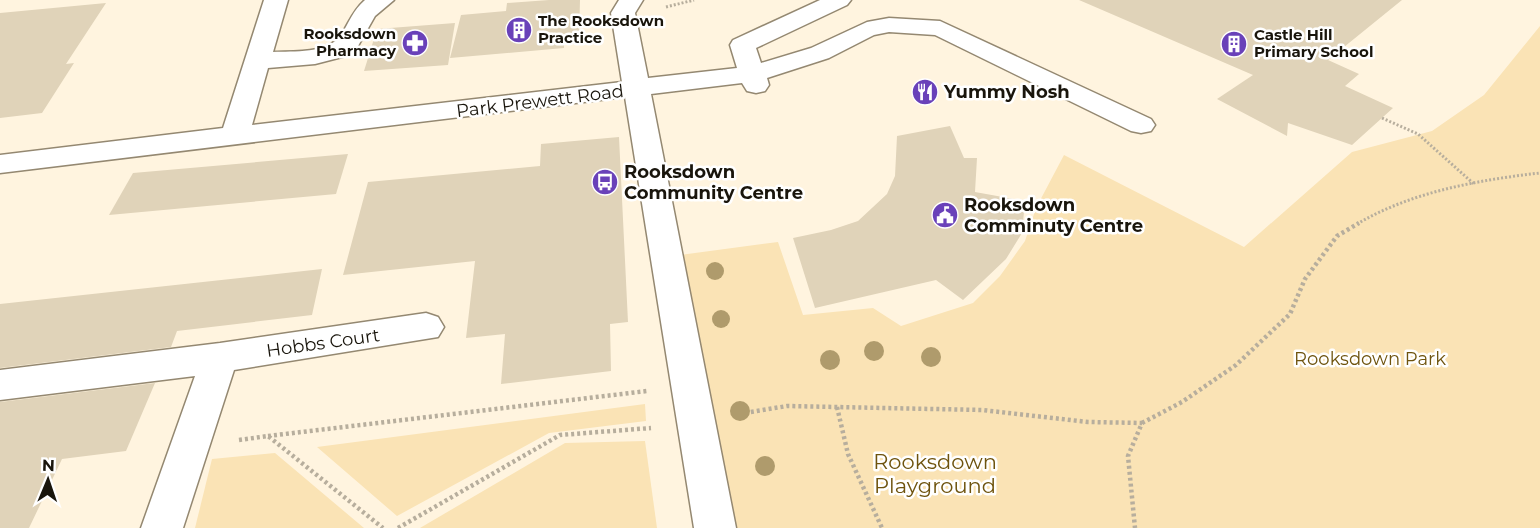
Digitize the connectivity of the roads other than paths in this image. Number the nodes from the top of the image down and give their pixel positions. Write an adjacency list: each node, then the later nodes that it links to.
1 (276, 0): 5 (street)
2 (382, 0): 5 (street)
3 (631, 0): 7 (street)
4 (840, 0): 6 (street)
5 (256, 61): 9 (street)
6 (754, 79): 7 (street); 8 (street)
7 (638, 89): 9 (street, Park Prewett Road); 15 (street, Park Prewett Road)
8 (1141, 124)
9 (235, 136): 10 (street, Park Prewett Road)
10 (0, 164)
11 (426, 327): 12 (street, Hobbs Court)
12 (220, 358): 13 (street, Hobbs Court); 14 (street)
13 (0, 385)
14 (162, 528)
15 (715, 528)

